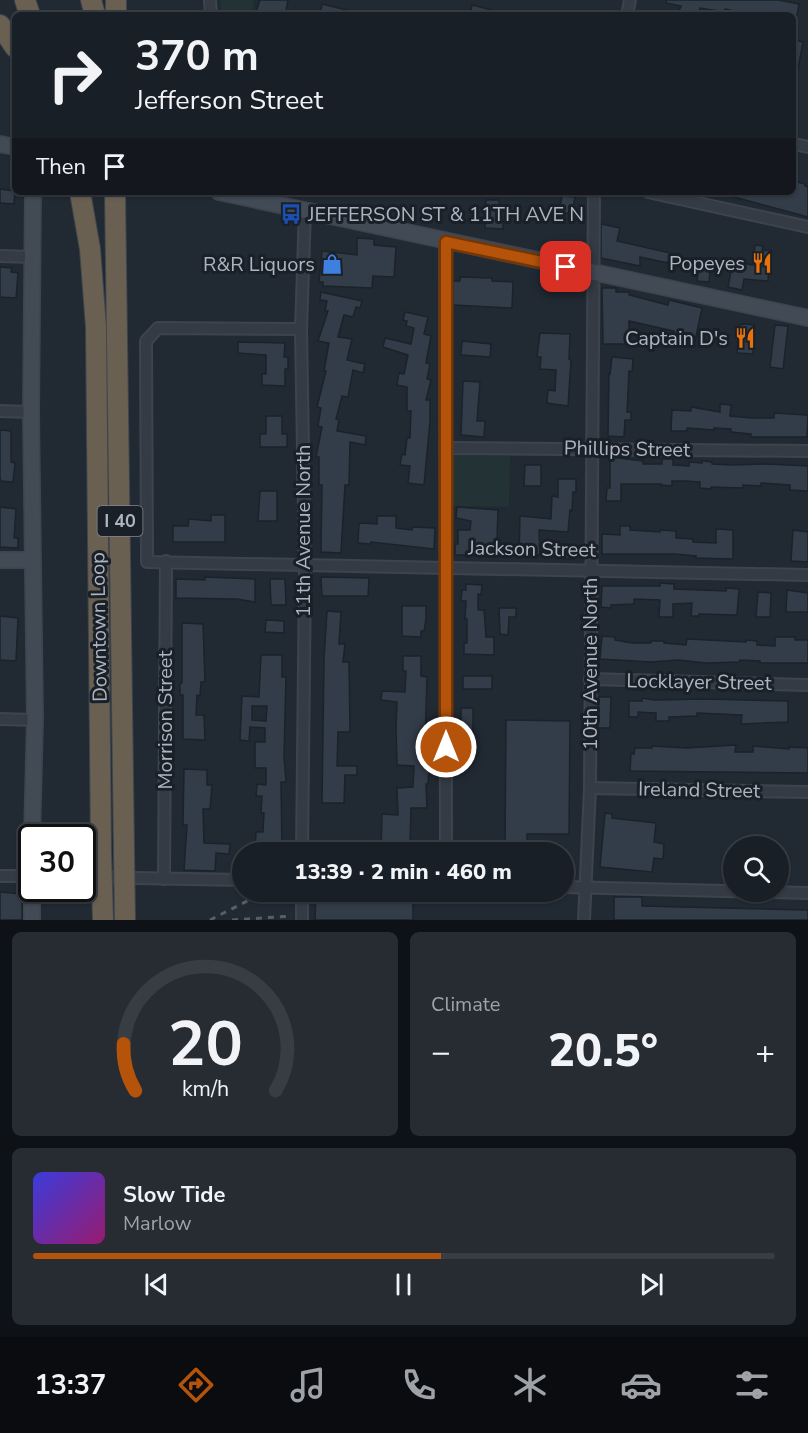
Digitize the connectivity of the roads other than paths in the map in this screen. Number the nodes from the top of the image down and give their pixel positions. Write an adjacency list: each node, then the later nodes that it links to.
1 (0, 25): 2 (highway)
2 (12, 43)
3 (33, 195): 13 (street)
4 (81, 195): 49 (highway, Downtown Loop / I 40, bridge)
5 (115, 195): 50 (highway, Downtown Loop / I 40, bridge)
6 (236, 195): 9 (street)
7 (594, 195): 14 (street, 10th Avenue North)
8 (662, 195): 10 (street)
9 (305, 210): 11 (street); 16 (street, 11th Avenue North)
10 (808, 226)
11 (446, 242): 14 (street); 19 (street)
12 (0, 256): 13 (street)
13 (32, 257): 18 (street)
14 (592, 273): 15 (street); 20 (street, 10th Avenue North)
15 (808, 318)
16 (301, 329): 24 (street, Jackson Street); 25 (street, 11th Avenue North)
17 (0, 411): 18 (street)
18 (31, 412): 23 (street)
19 (445, 448): 20 (street, Phillips Street); 26 (street)
20 (593, 449): 21 (street, Phillips Street); 27 (street, 10th Avenue North)
21 (808, 451)
22 (0, 560): 23 (street)
23 (33, 560): 32 (street)
24 (166, 561): 25 (street, Jackson Street); 41 (street, Morrison Street)
25 (305, 565): 26 (street, Jackson Street); 36 (street, 11th Avenue North)
26 (446, 568): 27 (street, Jackson Street); 37 (street)
27 (591, 571): 28 (street, Jackson Street); 29 (street, 10th Avenue North)
28 (808, 574)
29 (590, 679): 30 (street, Locklayer Street); 33 (street, 10th Avenue North)
30 (808, 685)
31 (0, 719): 32 (street)
32 (35, 720): 35 (street)
33 (590, 788): 34 (street, Ireland Street); 44 (street, 10th Avenue North)
34 (808, 792)
35 (32, 824)
36 (302, 842)
37 (446, 842)
38 (0, 876): 39 (street)
39 (18, 876)
40 (96, 877): 41 (street)
41 (164, 879): 42 (street)
42 (232, 880)
43 (574, 887): 44 (street)
44 (584, 887): 45 (street); 52 (street, 10th Avenue North)
45 (808, 893)
46 (32, 902): 48 (street)
47 (302, 902): 51 (street)
48 (32, 920)
49 (103, 920)
50 (125, 920)
51 (302, 920)
52 (584, 920)

